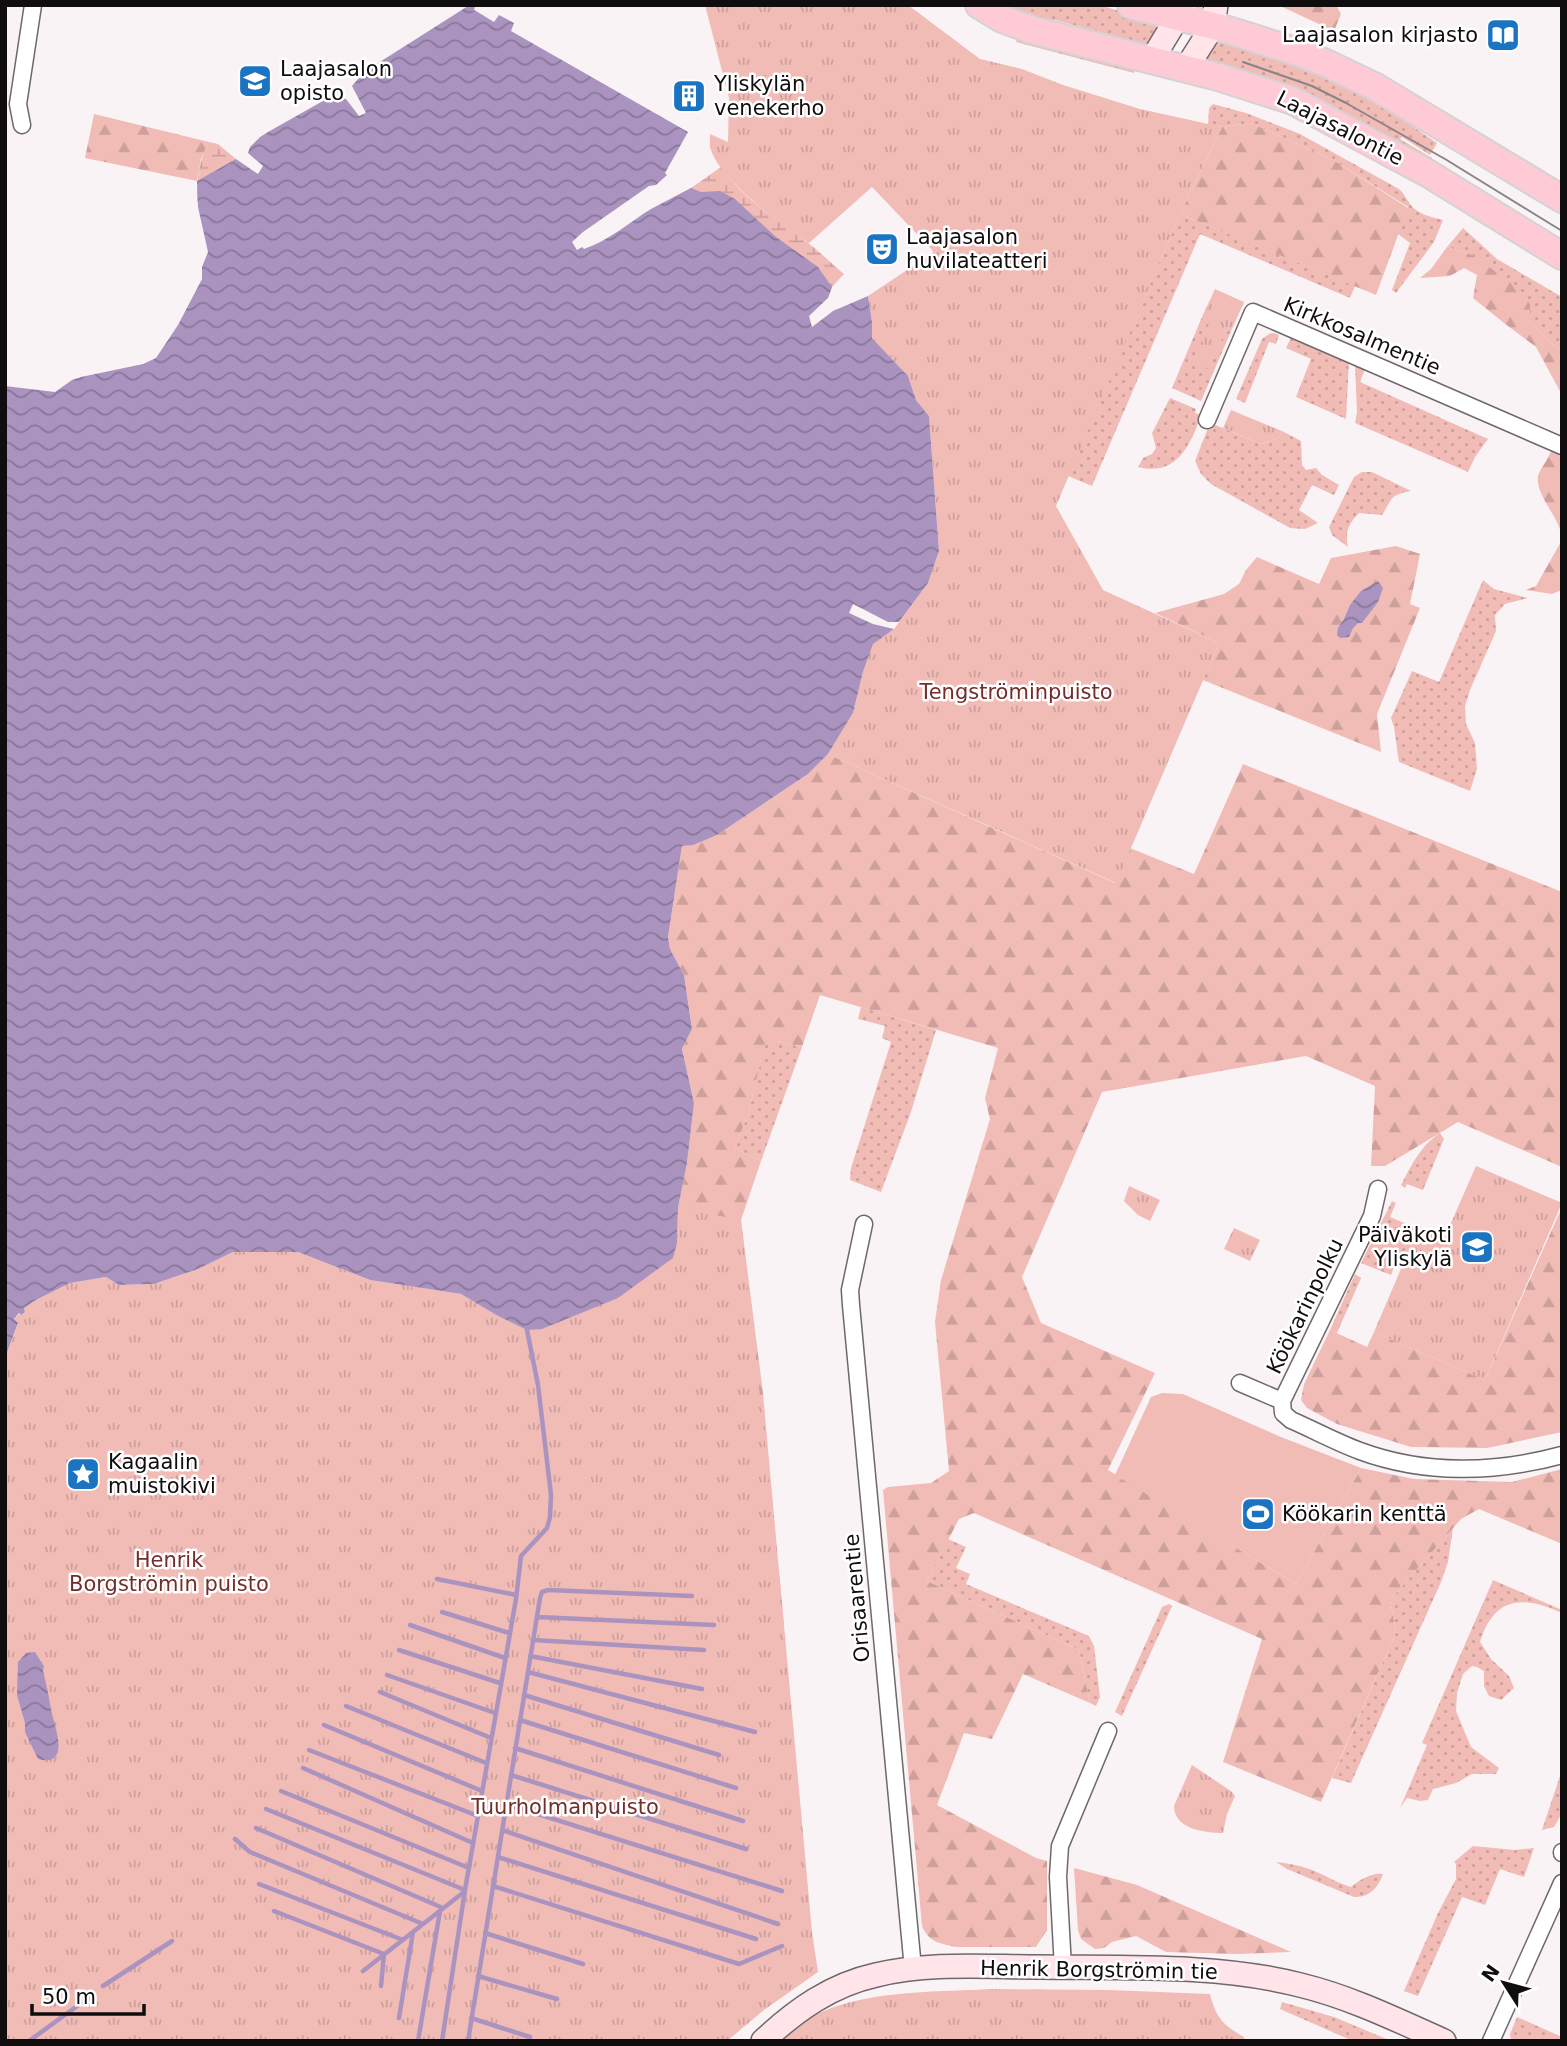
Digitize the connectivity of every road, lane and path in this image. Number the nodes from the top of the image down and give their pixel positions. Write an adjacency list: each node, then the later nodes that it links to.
1 (33, 5): 8 (street)
2 (979, 5): 6 (main road, Laajasalontie)
3 (1131, 5): 4 (main road)
4 (1182, 12): 5 (main road); 6 (street)
5 (1214, 16): 7 (street); 9 (main road)
6 (1151, 61): 7 (main road, Laajasalontie)
7 (1185, 70): 10 (main road, Laajasalontie)
8 (22, 125)
9 (1562, 199)
10 (1562, 256)
11 (1207, 421): 12 (street, Kirkkosalmentie)
12 (1562, 446)
13 (1378, 1189): 16 (street, Köökarinpolku)
14 (864, 1224): 21 (street, Orisaarentie)
15 (1240, 1383): 16 (street)
16 (1282, 1401): 17 (street)
17 (1562, 1455)
18 (1108, 1731): 20 (street)
19 (1562, 1883): 24 (street)
20 (1063, 1968): 21 (street, Henrik Borgströmin tie); 23 (street, Henrik Borgströmin tie)
21 (913, 1969): 22 (street, Henrik Borgströmin tie)
22 (763, 2041)
23 (1444, 2041)
24 (1491, 2041)

